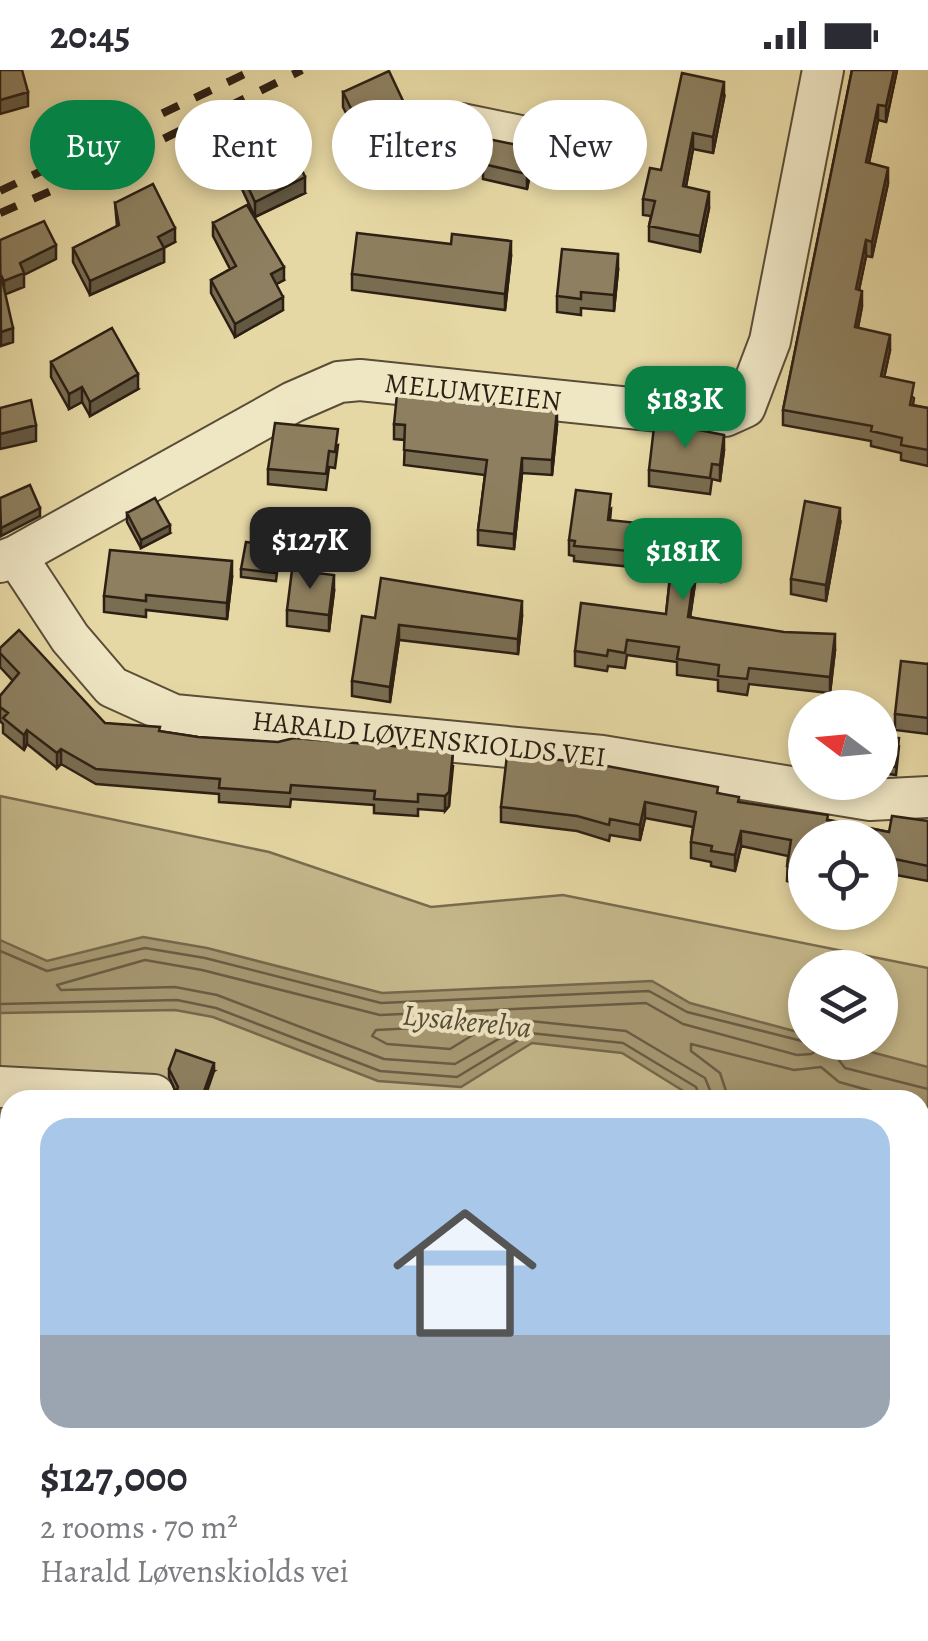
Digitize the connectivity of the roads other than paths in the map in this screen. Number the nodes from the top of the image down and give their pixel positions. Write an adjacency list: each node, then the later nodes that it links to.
1 (823, 70): 2 (street, MELUMVEIEN)
2 (8, 559): 3 (street, HARALD LØVENSKIOLDS VEI)
3 (928, 797)
4 (8, 1079): 5 (street)
5 (108, 1090)

